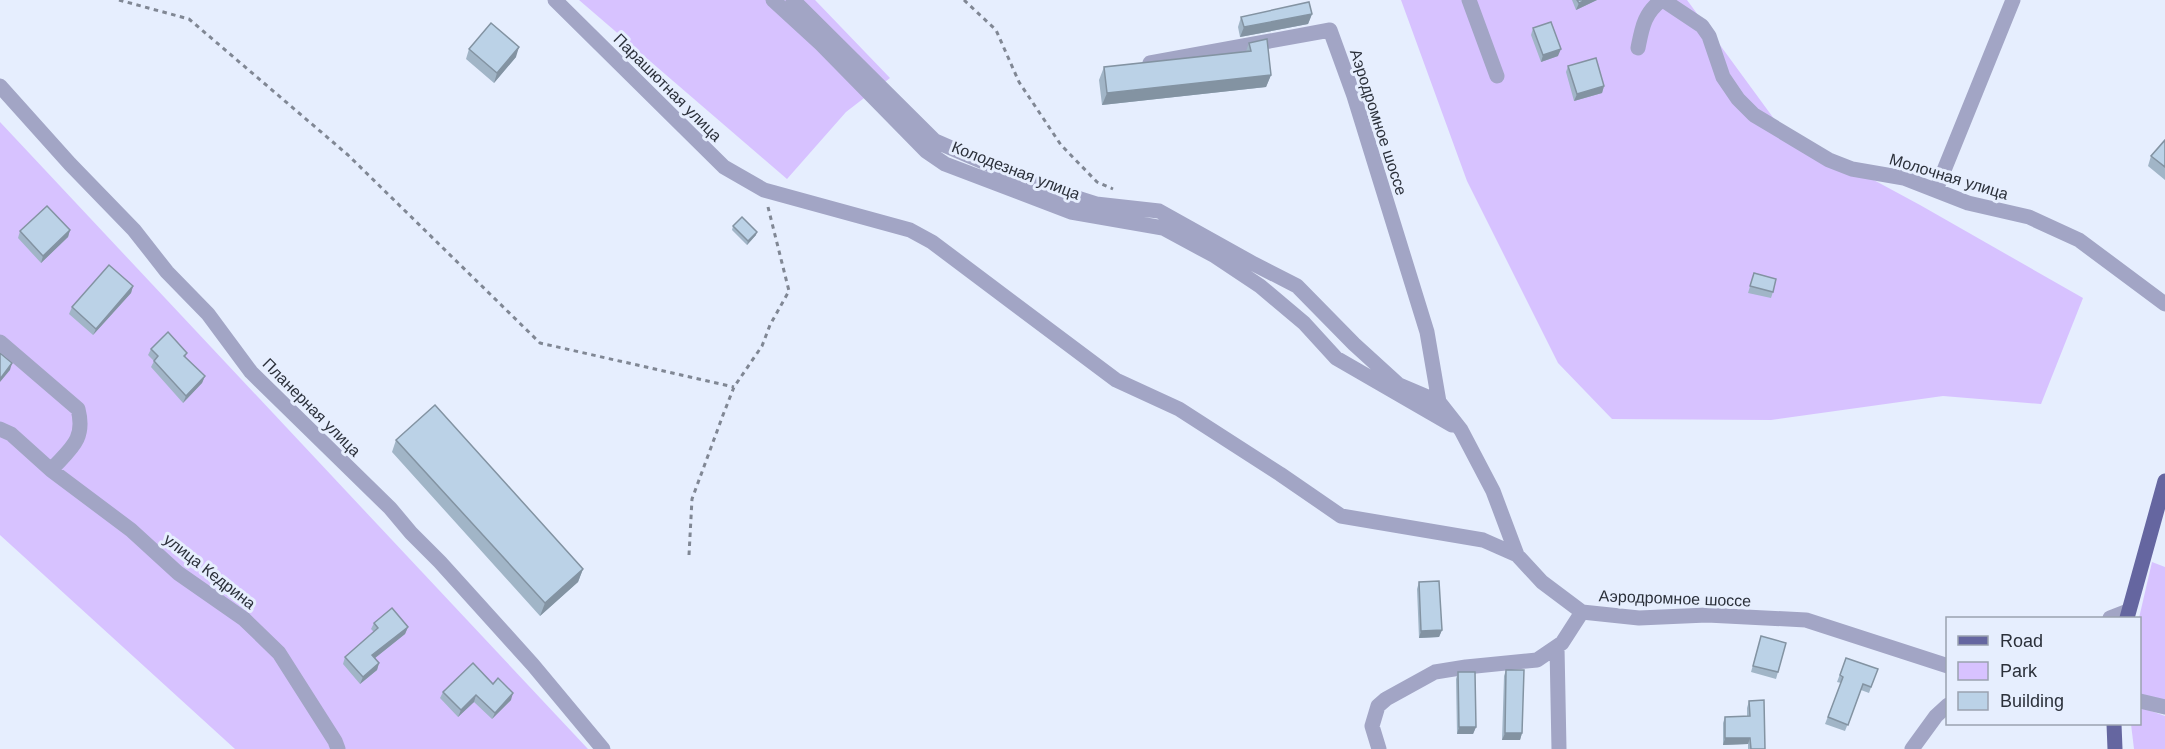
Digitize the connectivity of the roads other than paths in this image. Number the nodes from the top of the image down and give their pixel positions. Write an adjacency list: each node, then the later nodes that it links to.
1 (555, 0): 20 (street, Парашютная улица)
2 (773, 0): 17 (street, Колодезная улица)
3 (793, 0): 12 (street, Колодезная улица)
4 (1469, 0): 9 (street)
5 (1663, 0): 7 (street); 11 (street, Молочная улица)
6 (2013, 0): 11 (street)
7 (1638, 48)
8 (1150, 63): 15 (street, Аэродромное шоссе)
9 (1497, 76)
10 (0, 86): 30 (street, Планерная улица)
11 (1936, 190): 13 (street, Молочная улица)
12 (1159, 211): 15 (street, Аэродромное шоссе)
13 (2165, 304)
14 (0, 342): 18 (street)
15 (1439, 402): 17 (street, Аэродромное шоссе)
16 (0, 429): 18 (street, улица Кедрина)
17 (1461, 430): 20 (street, Аэродромное шоссе)
18 (51, 470): 29 (street, улица Кедрина)
19 (2165, 481): 22 (main road)
20 (1517, 555): 21 (street, Аэродромное шоссе)
21 (1582, 612): 23 (street); 24 (street, Аэродромное шоссе)
22 (2127, 615)
23 (1557, 647): 31 (street); 32 (street)
24 (1946, 666)
25 (2141, 701): 27 (street)
26 (1946, 706): 33 (street)
27 (2165, 707)
28 (2114, 725): 34 (main road)
29 (338, 749)
30 (603, 749)
31 (1379, 749)
32 (1559, 749)
33 (1912, 749)
34 (2115, 749)

